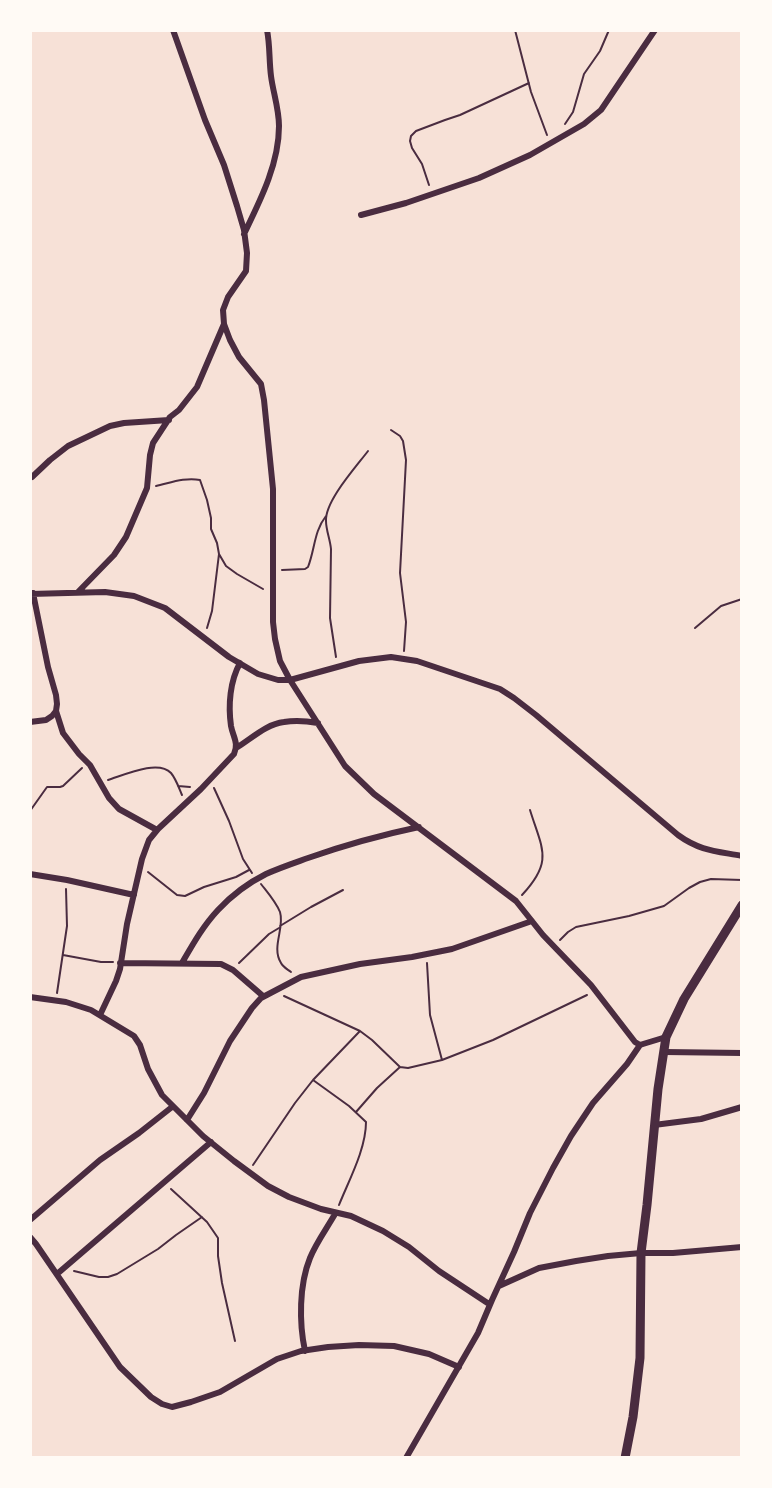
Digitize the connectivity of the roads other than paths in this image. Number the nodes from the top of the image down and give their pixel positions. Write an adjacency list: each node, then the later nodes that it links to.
1 (173, 30): 5 (street)
2 (267, 30): 5 (street)
3 (655, 30): 4 (street)
4 (361, 215)
5 (244, 234): 6 (street)
6 (224, 324): 7 (street); 12 (street)
7 (169, 420): 8 (street); 9 (street)
8 (32, 477)
9 (78, 592): 10 (street); 11 (street)
10 (32, 593): 13 (street)
11 (240, 663): 12 (street); 16 (street)
12 (290, 681): 15 (street); 19 (street)
13 (56, 711): 14 (street); 18 (street)
14 (30, 722)
15 (318, 723): 16 (street); 17 (street)
16 (237, 748): 18 (street)
17 (419, 827): 23 (street); 25 (street)
18 (157, 830): 21 (street)
19 (742, 856)
20 (30, 874): 21 (street)
21 (134, 895): 24 (street)
22 (742, 905): 29 (street)
23 (532, 921): 26 (street); 30 (street)
24 (120, 963): 25 (street); 28 (street)
25 (182, 963): 26 (street)
26 (263, 996): 35 (street)
27 (30, 997): 28 (street)
28 (100, 1015): 33 (street)
29 (666, 1037): 30 (street); 31 (street)
30 (640, 1044): 44 (street)
31 (665, 1052): 32 (street); 36 (street)
32 (742, 1053)
33 (172, 1107): 35 (street); 39 (street)
34 (742, 1107): 36 (street)
35 (186, 1120): 37 (street)
36 (654, 1125): 42 (street)
37 (211, 1142): 38 (street); 43 (street)
38 (335, 1214): 45 (street); 46 (street)
39 (30, 1220)
40 (30, 1237): 43 (street)
41 (742, 1247): 42 (street)
42 (641, 1253): 44 (street); 49 (street)
43 (57, 1274): 46 (street)
44 (498, 1286): 45 (street)
45 (489, 1304): 47 (street)
46 (305, 1351): 47 (street)
47 (459, 1367): 48 (street)
48 (406, 1458)
49 (625, 1458)

